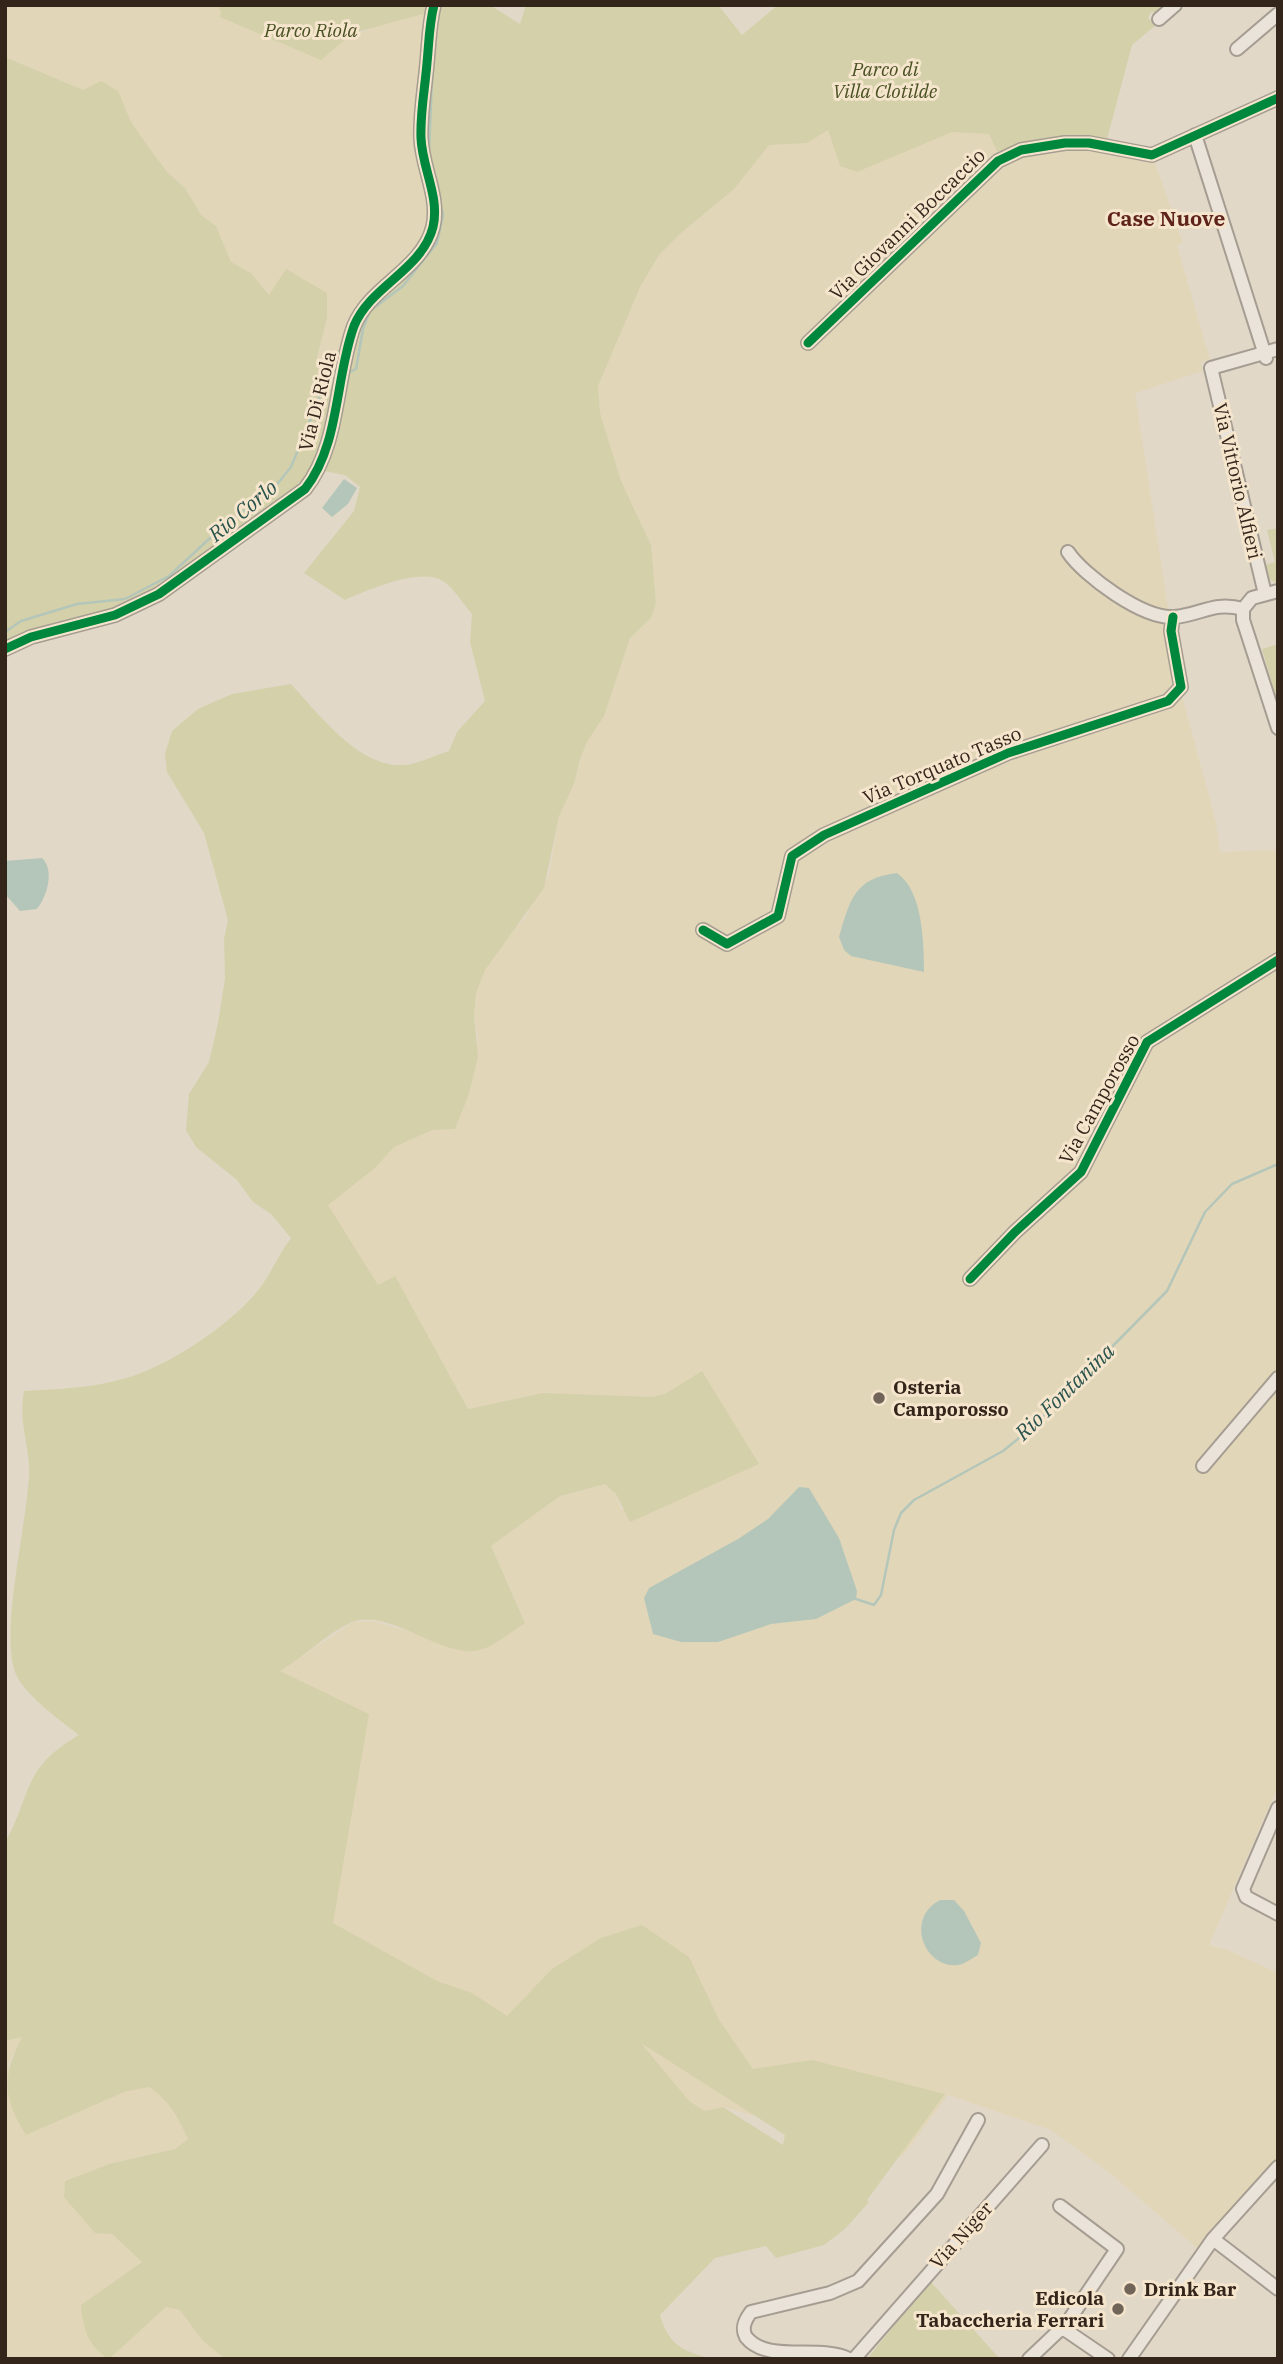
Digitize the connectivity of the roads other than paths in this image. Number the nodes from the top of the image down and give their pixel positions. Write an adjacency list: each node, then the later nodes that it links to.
1 (434, 5): 15 (street, Via Di Riola)
2 (1175, 5): 4 (street)
3 (1278, 14): 5 (street)
4 (1159, 19)
5 (1237, 49)
6 (1278, 98): 7 (street, Via Giovanni Boccaccio)
7 (1195, 135): 8 (street, Via Giovanni Boccaccio); 10 (street)
8 (808, 343)
9 (1278, 349): 10 (street)
10 (1265, 355): 12 (street, Via Vittorio Alfieri)
11 (1068, 552): 14 (street)
12 (1271, 593): 13 (street)
13 (1243, 609): 14 (street); 16 (street)
14 (1173, 617): 17 (street, Via Torquato Tasso)
15 (5, 649)
16 (1278, 728)
17 (703, 930)
18 (1278, 960): 19 (street, Via Camporosso)
19 (970, 1279)
20 (1278, 1378): 21 (street)
21 (1203, 1466)
22 (1278, 1808): 23 (street)
23 (1278, 1914)
24 (978, 2120): 33 (street)
25 (1042, 2145): 33 (street, Via Niger)
26 (1278, 2166): 28 (street)
27 (1060, 2206): 30 (street)
28 (1213, 2239): 29 (street); 31 (street)
29 (1278, 2289)
30 (1061, 2327): 32 (street); 34 (street)
31 (1132, 2357)
32 (1105, 2358)
33 (852, 2359)
34 (1029, 2359)

